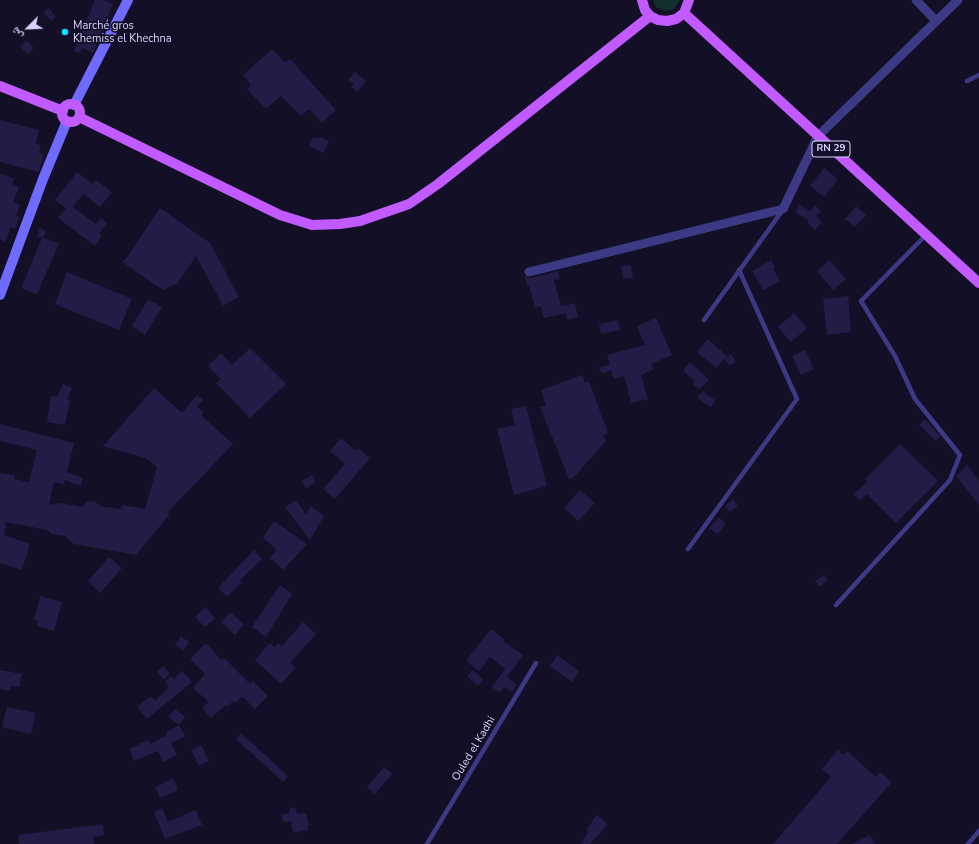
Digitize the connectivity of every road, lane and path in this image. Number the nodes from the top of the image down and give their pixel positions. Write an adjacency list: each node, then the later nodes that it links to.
1 (128, 0): 12 (main road)
2 (642, 0): 7 (main road)
3 (689, 0): 6 (main road)
4 (916, 0): 8 (street)
5 (958, 0): 8 (street)
6 (684, 13): 7 (main road); 16 (main road, RN 29)
7 (650, 16): 14 (main road)
8 (936, 21): 16 (street)
9 (979, 75): 10 (lane)
10 (967, 81)
11 (0, 86): 13 (main road)
12 (74, 105): 13 (main road); 14 (main road)
13 (63, 111): 15 (main road)
14 (79, 117): 15 (main road)
15 (67, 121): 22 (main road)
16 (818, 136): 17 (street); 18 (main road, RN 29)
17 (783, 209): 19 (lane); 20 (street)
18 (926, 235): 21 (main road, RN 29); 25 (lane)
19 (739, 270): 23 (lane); 24 (lane)
20 (530, 272)
21 (979, 283)
22 (0, 295)
23 (704, 320)
24 (688, 549)
25 (836, 605)
26 (536, 663): 28 (lane, Ouled el Kadhi)
27 (979, 831): 29 (lane)
28 (426, 844)
29 (968, 844)

